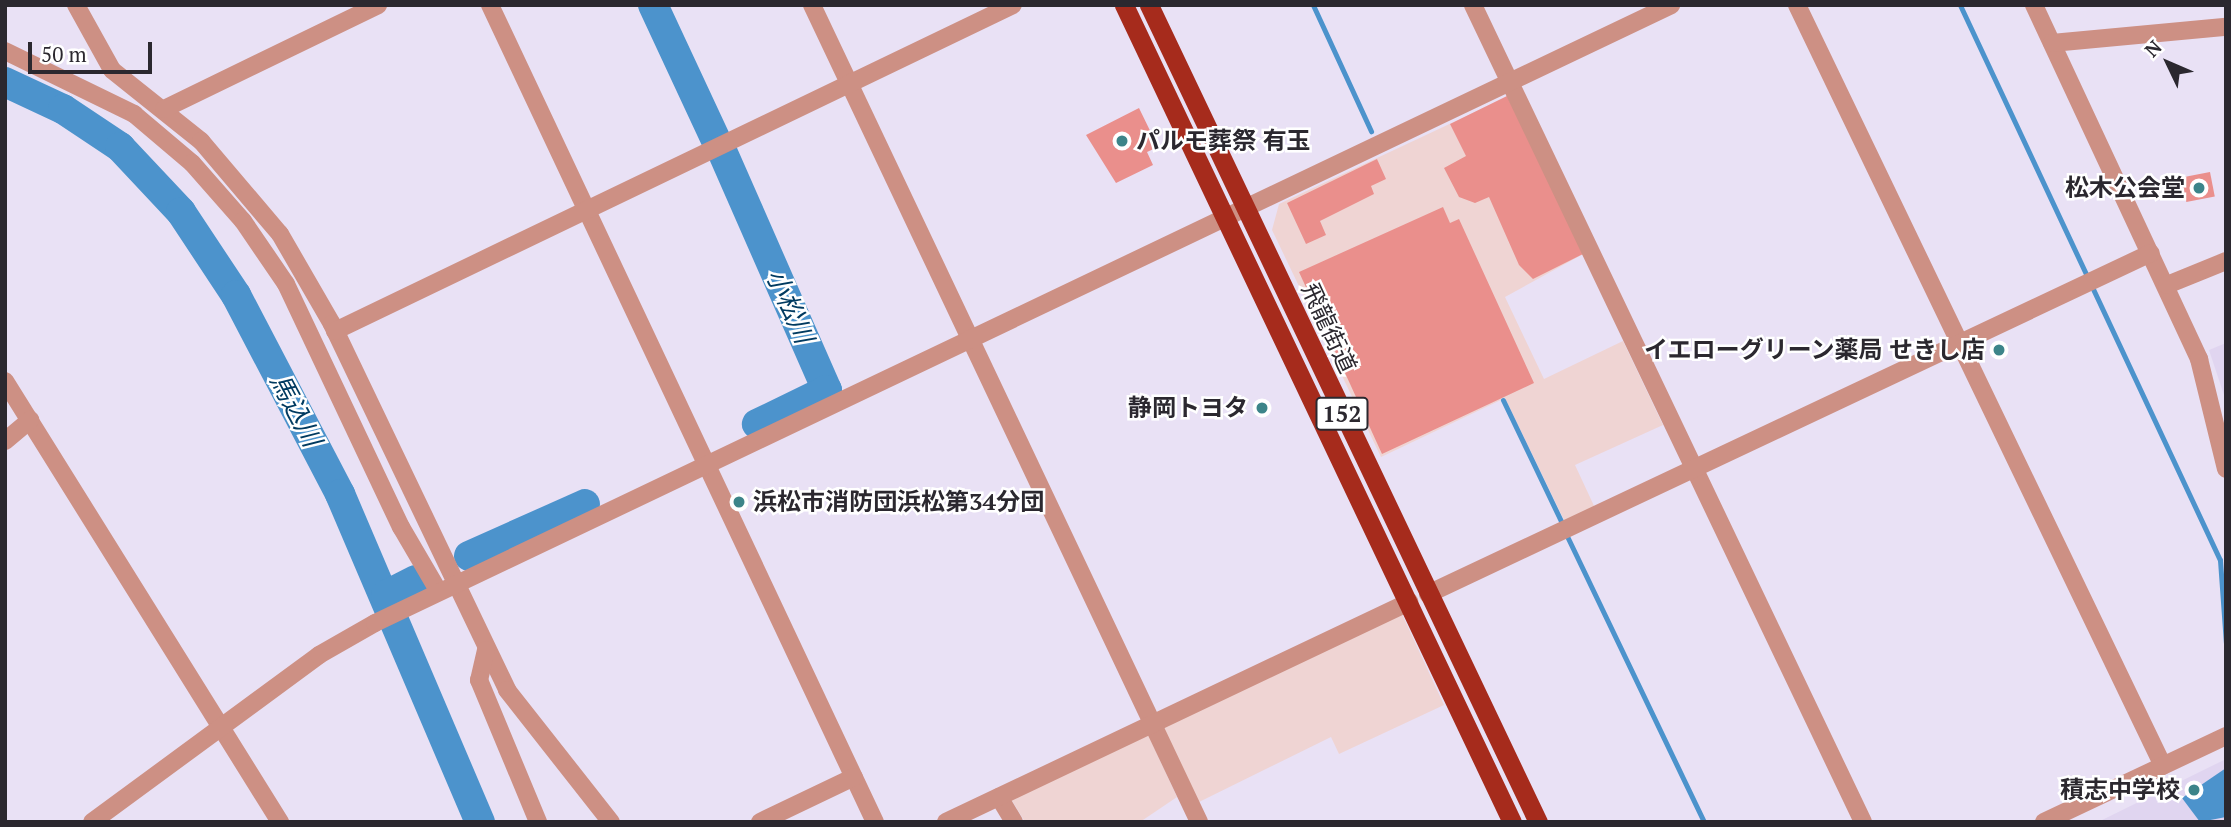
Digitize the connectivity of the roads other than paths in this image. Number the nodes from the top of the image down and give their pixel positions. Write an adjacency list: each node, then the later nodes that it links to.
1 (76, 5): 17 (street)
2 (378, 5): 17 (street)
3 (490, 5): 19 (street)
4 (812, 5): 15 (street)
5 (1013, 5): 15 (street)
6 (1124, 5): 20 (highway, 飛龍街道 / 152)
7 (1149, 5): 18 (highway, 飛龍街道 / 152)
8 (1472, 5): 16 (street)
9 (1671, 5): 16 (street)
10 (1797, 5): 26 (street)
11 (2034, 5): 13 (street)
12 (2226, 27): 13 (street)
13 (2052, 43): 21 (street)
14 (5, 51): 33 (street)
15 (849, 82): 19 (street); 25 (street)
16 (1508, 83): 18 (street); 31 (street)
17 (164, 109): 24 (street)
18 (1247, 208): 20 (street); 34 (highway, 飛龍街道 / 152)
19 (586, 210): 24 (street); 30 (street)
20 (1226, 218): 25 (street); 35 (highway, 飛龍街道 / 152)
21 (2151, 253): 23 (street); 26 (street)
22 (2226, 261): 23 (street)
23 (2167, 285): 32 (street)
24 (335, 331): 33 (street)
25 (970, 339): 30 (street); 37 (street)
26 (1958, 343): 31 (street); 40 (street)
27 (5, 381): 28 (street)
28 (30, 420): 29 (street); 38 (street)
29 (5, 440)
30 (707, 466): 33 (street); 41 (street)
31 (1694, 468): 34 (street); 54 (street)
32 (2226, 469)
33 (447, 589): 36 (street); 38 (street)
34 (1428, 594): 53 (highway, 飛龍街道 / 152)
35 (1409, 602): 37 (street); 52 (highway, 飛龍街道 / 152)
36 (486, 650): 45 (street); 46 (street)
37 (1152, 723): 42 (street); 51 (street)
38 (221, 727): 43 (street); 44 (street)
39 (2226, 736): 40 (street)
40 (2163, 766): 55 (street)
41 (855, 777): 47 (street); 48 (street)
42 (999, 797): 49 (street); 50 (street)
43 (92, 822)
44 (279, 822)
45 (538, 822)
46 (611, 822)
47 (760, 822)
48 (875, 822)
49 (946, 822)
50 (1014, 822)
51 (1199, 822)
52 (1512, 822)
53 (1538, 822)
54 (1863, 822)
55 (2044, 822)

